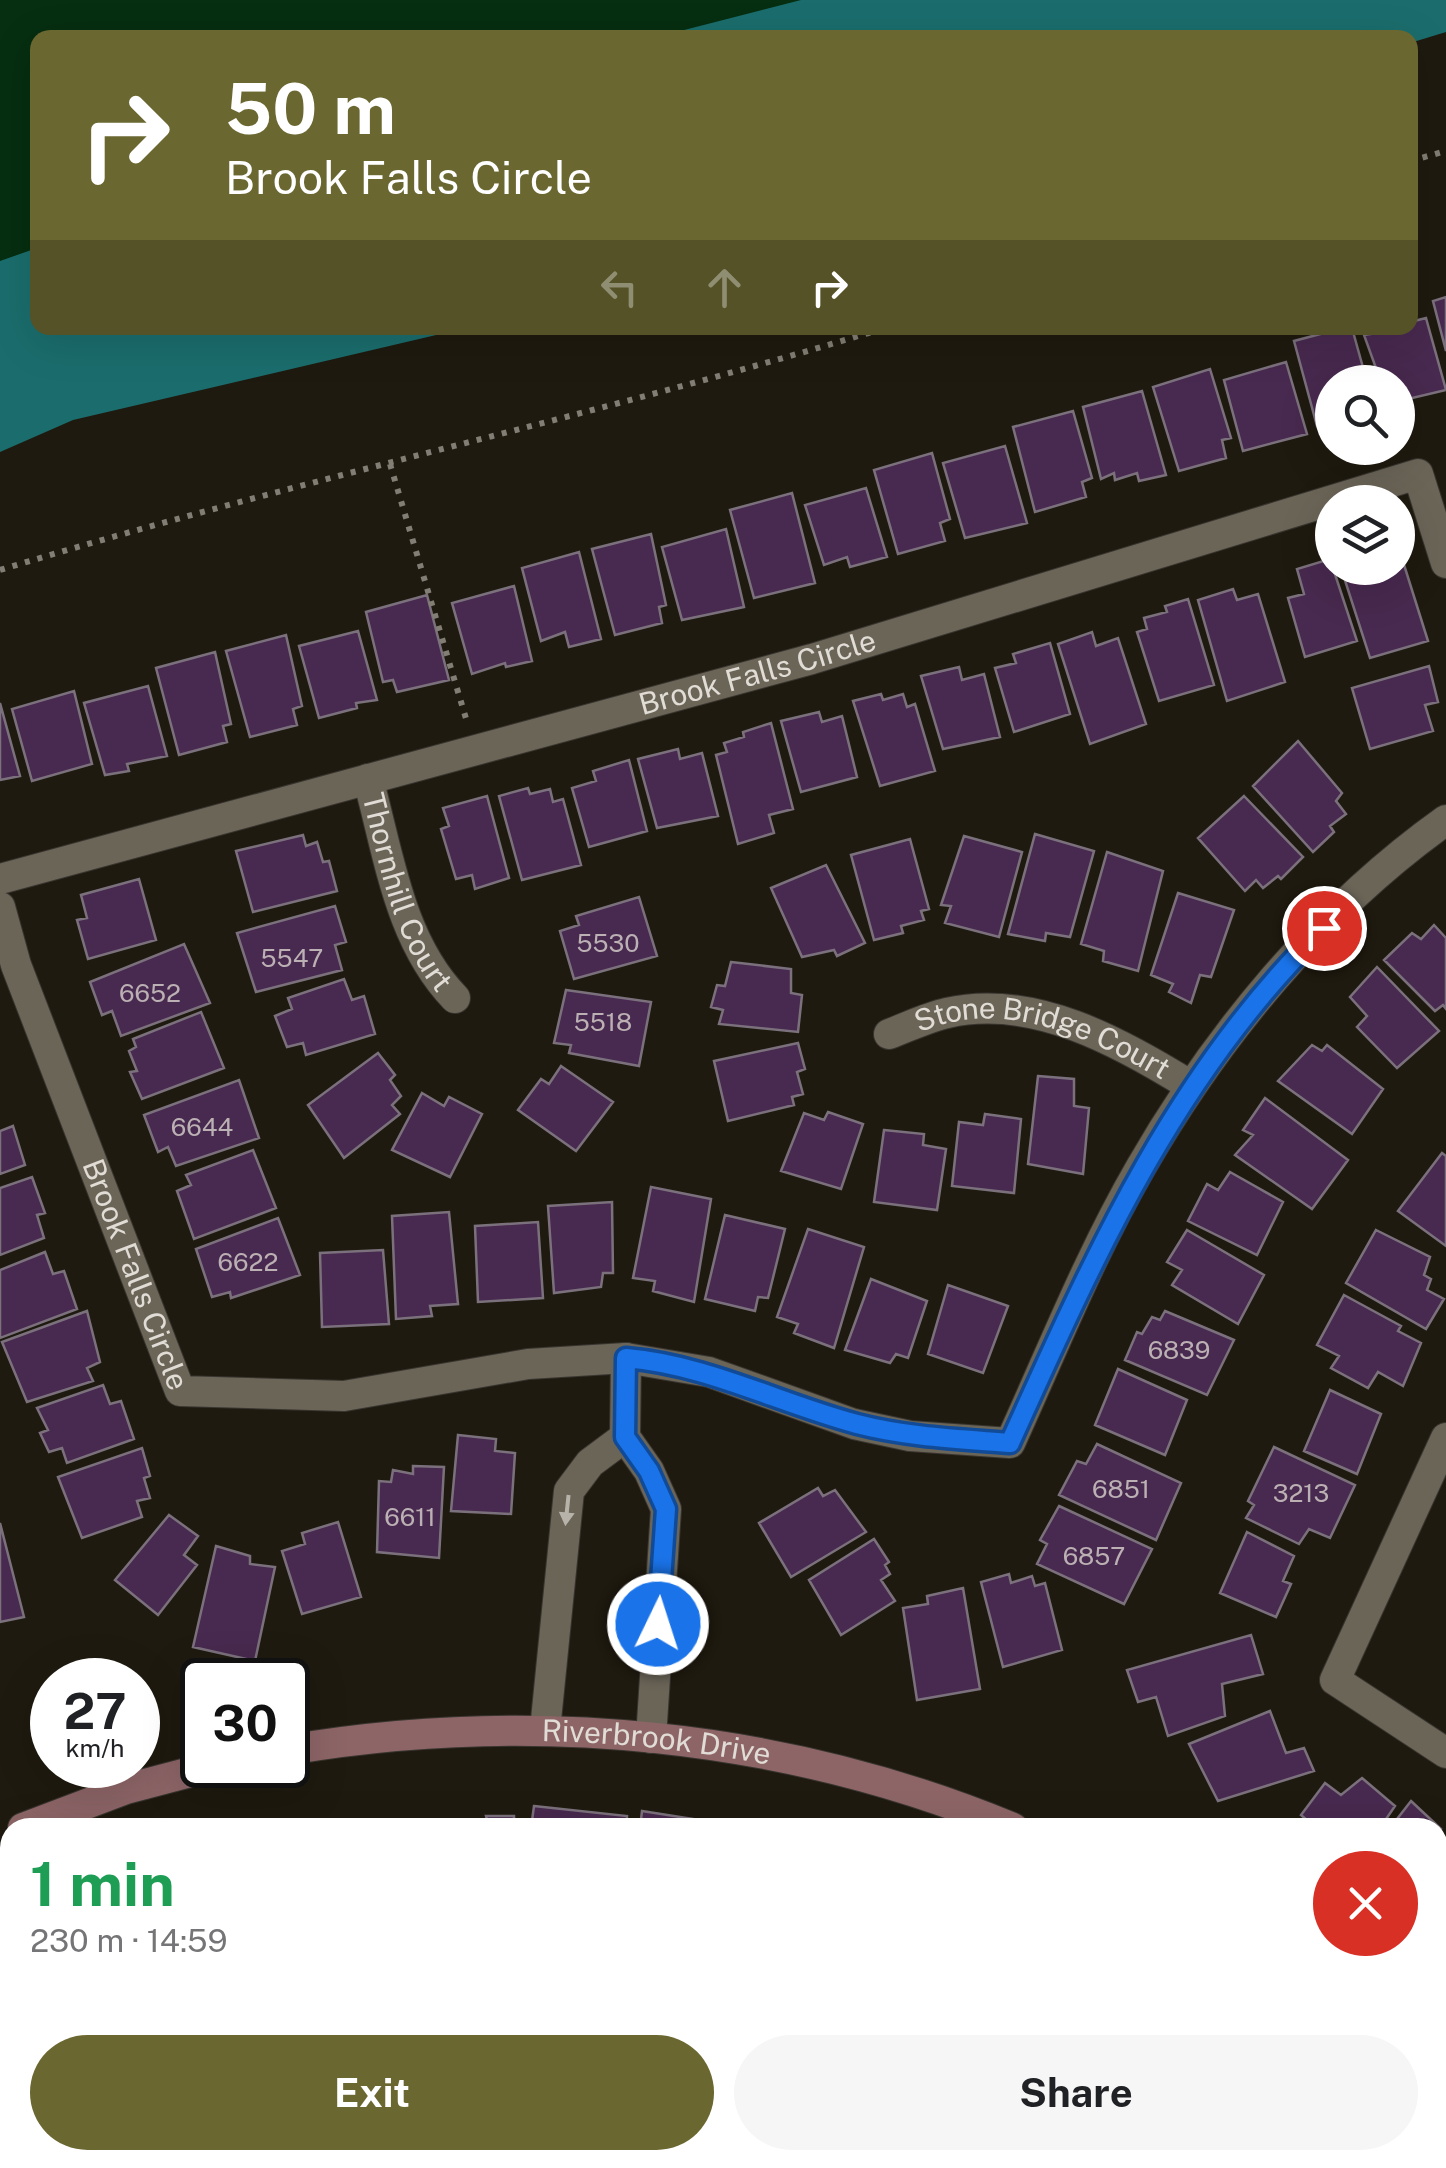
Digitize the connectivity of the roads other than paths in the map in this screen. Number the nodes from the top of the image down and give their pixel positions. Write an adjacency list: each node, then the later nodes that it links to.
1 (1433, 472): 2 (street, Brook Falls Circle); 3 (street, Brook Falls Circle)
2 (1446, 563)
3 (368, 780): 5 (street, Brook Falls Circle); 7 (street, Thornhill Court)
4 (1446, 820): 9 (street, Brook Falls Circle)
5 (0, 879)
6 (0, 907): 10 (street, Brook Falls Circle)
7 (455, 998)
8 (889, 1034): 9 (street, Stone Bridge Court)
9 (1191, 1086): 10 (street, Brook Falls Circle)
10 (626, 1358): 11 (street)
11 (625, 1437): 13 (street, one-way to 13); 14 (street)
12 (1446, 1438): 16 (street)
13 (545, 1730): 14 (street, Riverbrook Drive); 15 (street, Riverbrook Drive)
14 (651, 1738): 19 (street, Riverbrook Drive)
15 (310, 1748)
16 (1446, 1753)
17 (180, 1775): 18 (street)
18 (49, 1818)
19 (986, 1818)

